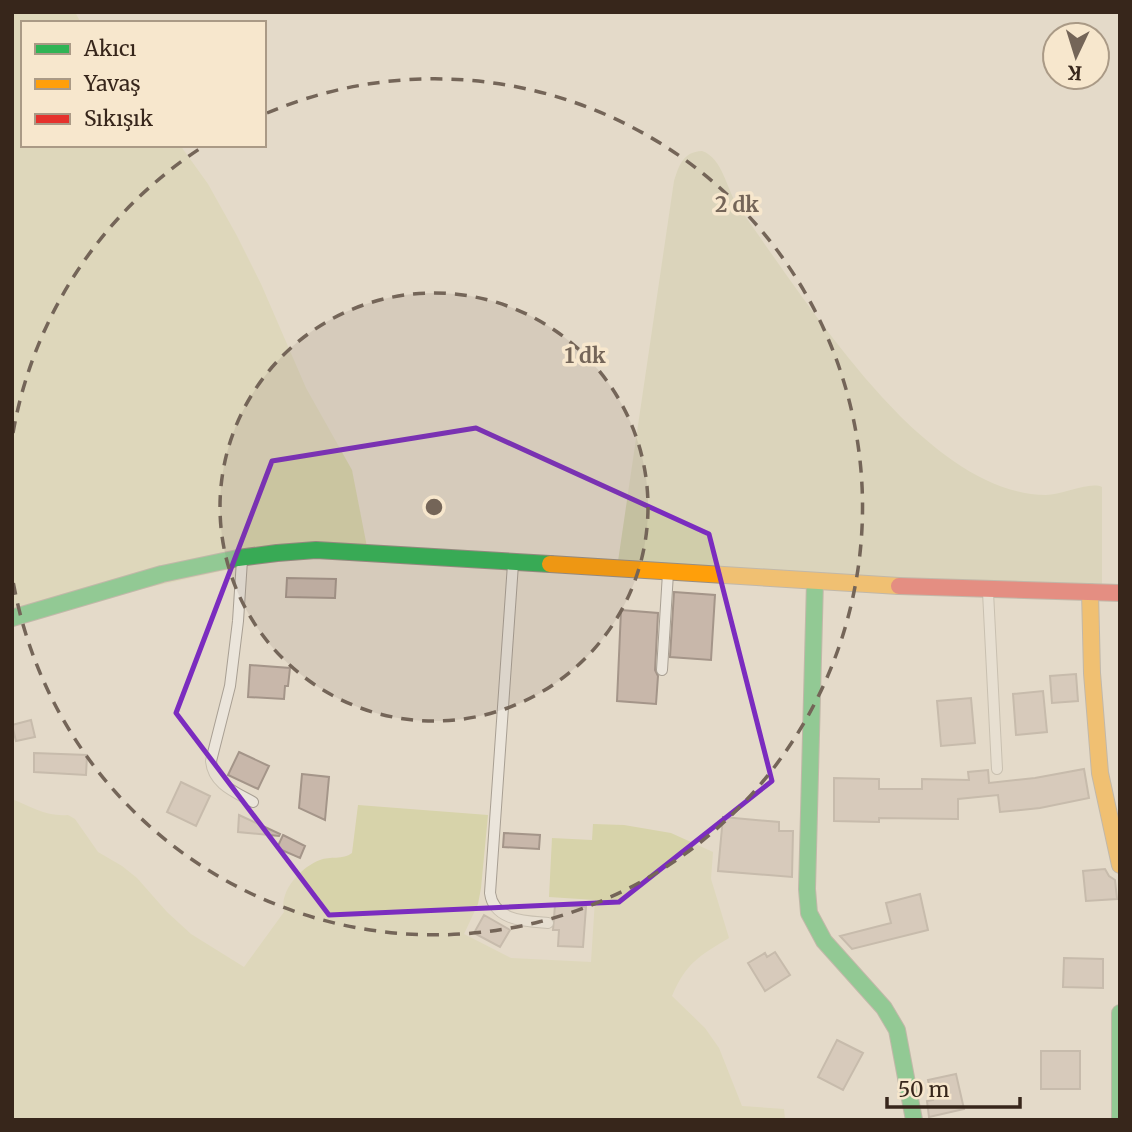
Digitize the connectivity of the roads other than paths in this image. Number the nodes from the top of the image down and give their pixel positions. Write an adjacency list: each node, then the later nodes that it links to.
1 (242, 556): 2 (street); 8 (street); 11 (lane)
2 (513, 562): 3 (street); 13 (lane)
3 (668, 572): 4 (street); 9 (lane)
4 (815, 581): 5 (street); 15 (street)
5 (988, 591): 6 (street); 10 (lane)
6 (1090, 592): 7 (street); 12 (street)
7 (1120, 593)
8 (12, 618)
9 (662, 670)
10 (997, 769)
11 (253, 802)
12 (1120, 865)
13 (548, 923)
14 (1120, 1013): 16 (street)
15 (914, 1120)
16 (1119, 1120)

